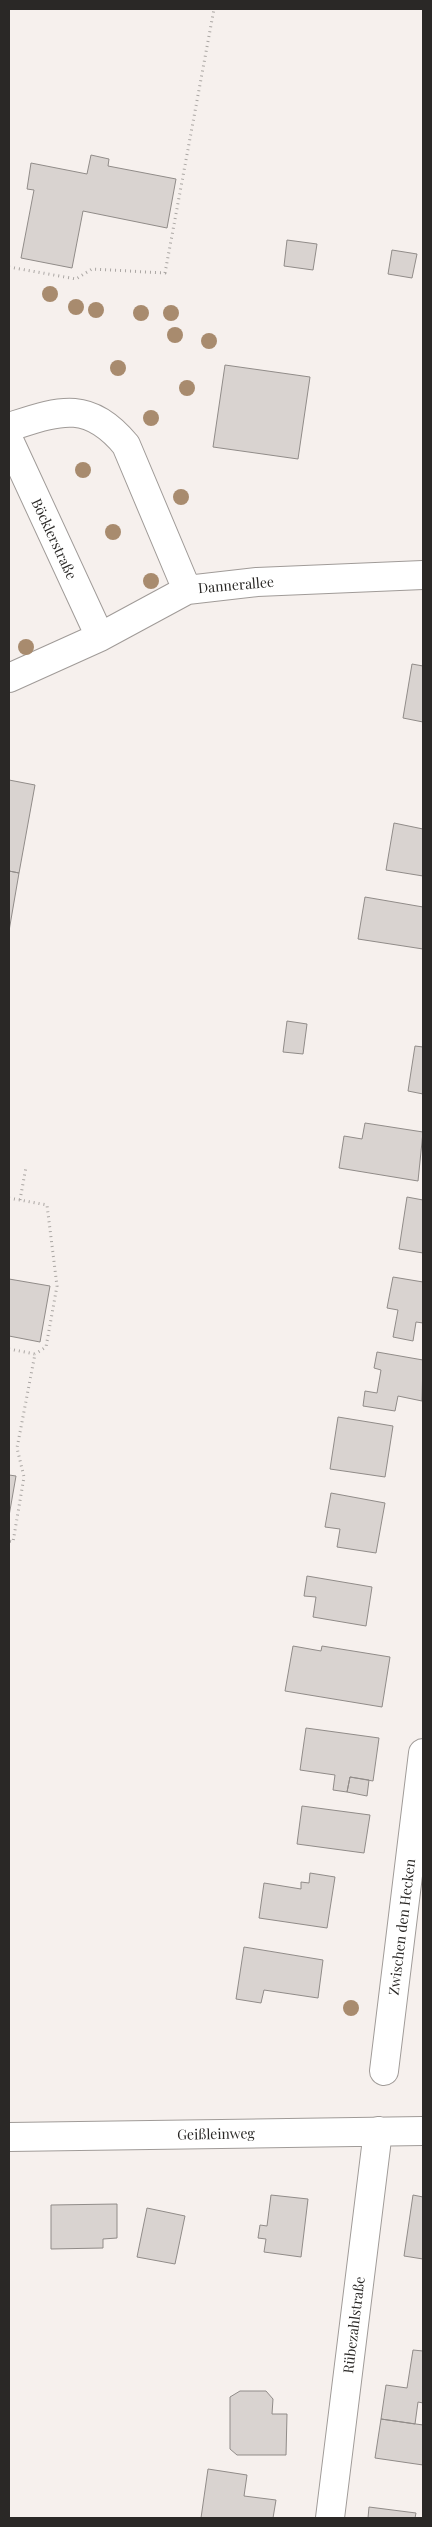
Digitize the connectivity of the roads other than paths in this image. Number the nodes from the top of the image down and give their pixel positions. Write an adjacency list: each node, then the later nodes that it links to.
1 (9, 426): 4 (street)
2 (9, 440): 5 (street, Böcklerstraße)
3 (423, 576): 4 (street, Dannerallee)
4 (187, 590): 5 (street, Dannerallee)
5 (100, 638): 6 (street, Dannerallee)
6 (9, 678)
7 (423, 1752): 8 (street, Zwischen den Hecken)
8 (384, 2071)
9 (378, 2131): 10 (street, Geißleinweg); 11 (street, Geißleinweg); 12 (street, Rübezahlstraße)
10 (423, 2132)
11 (9, 2137)
12 (330, 2518)

